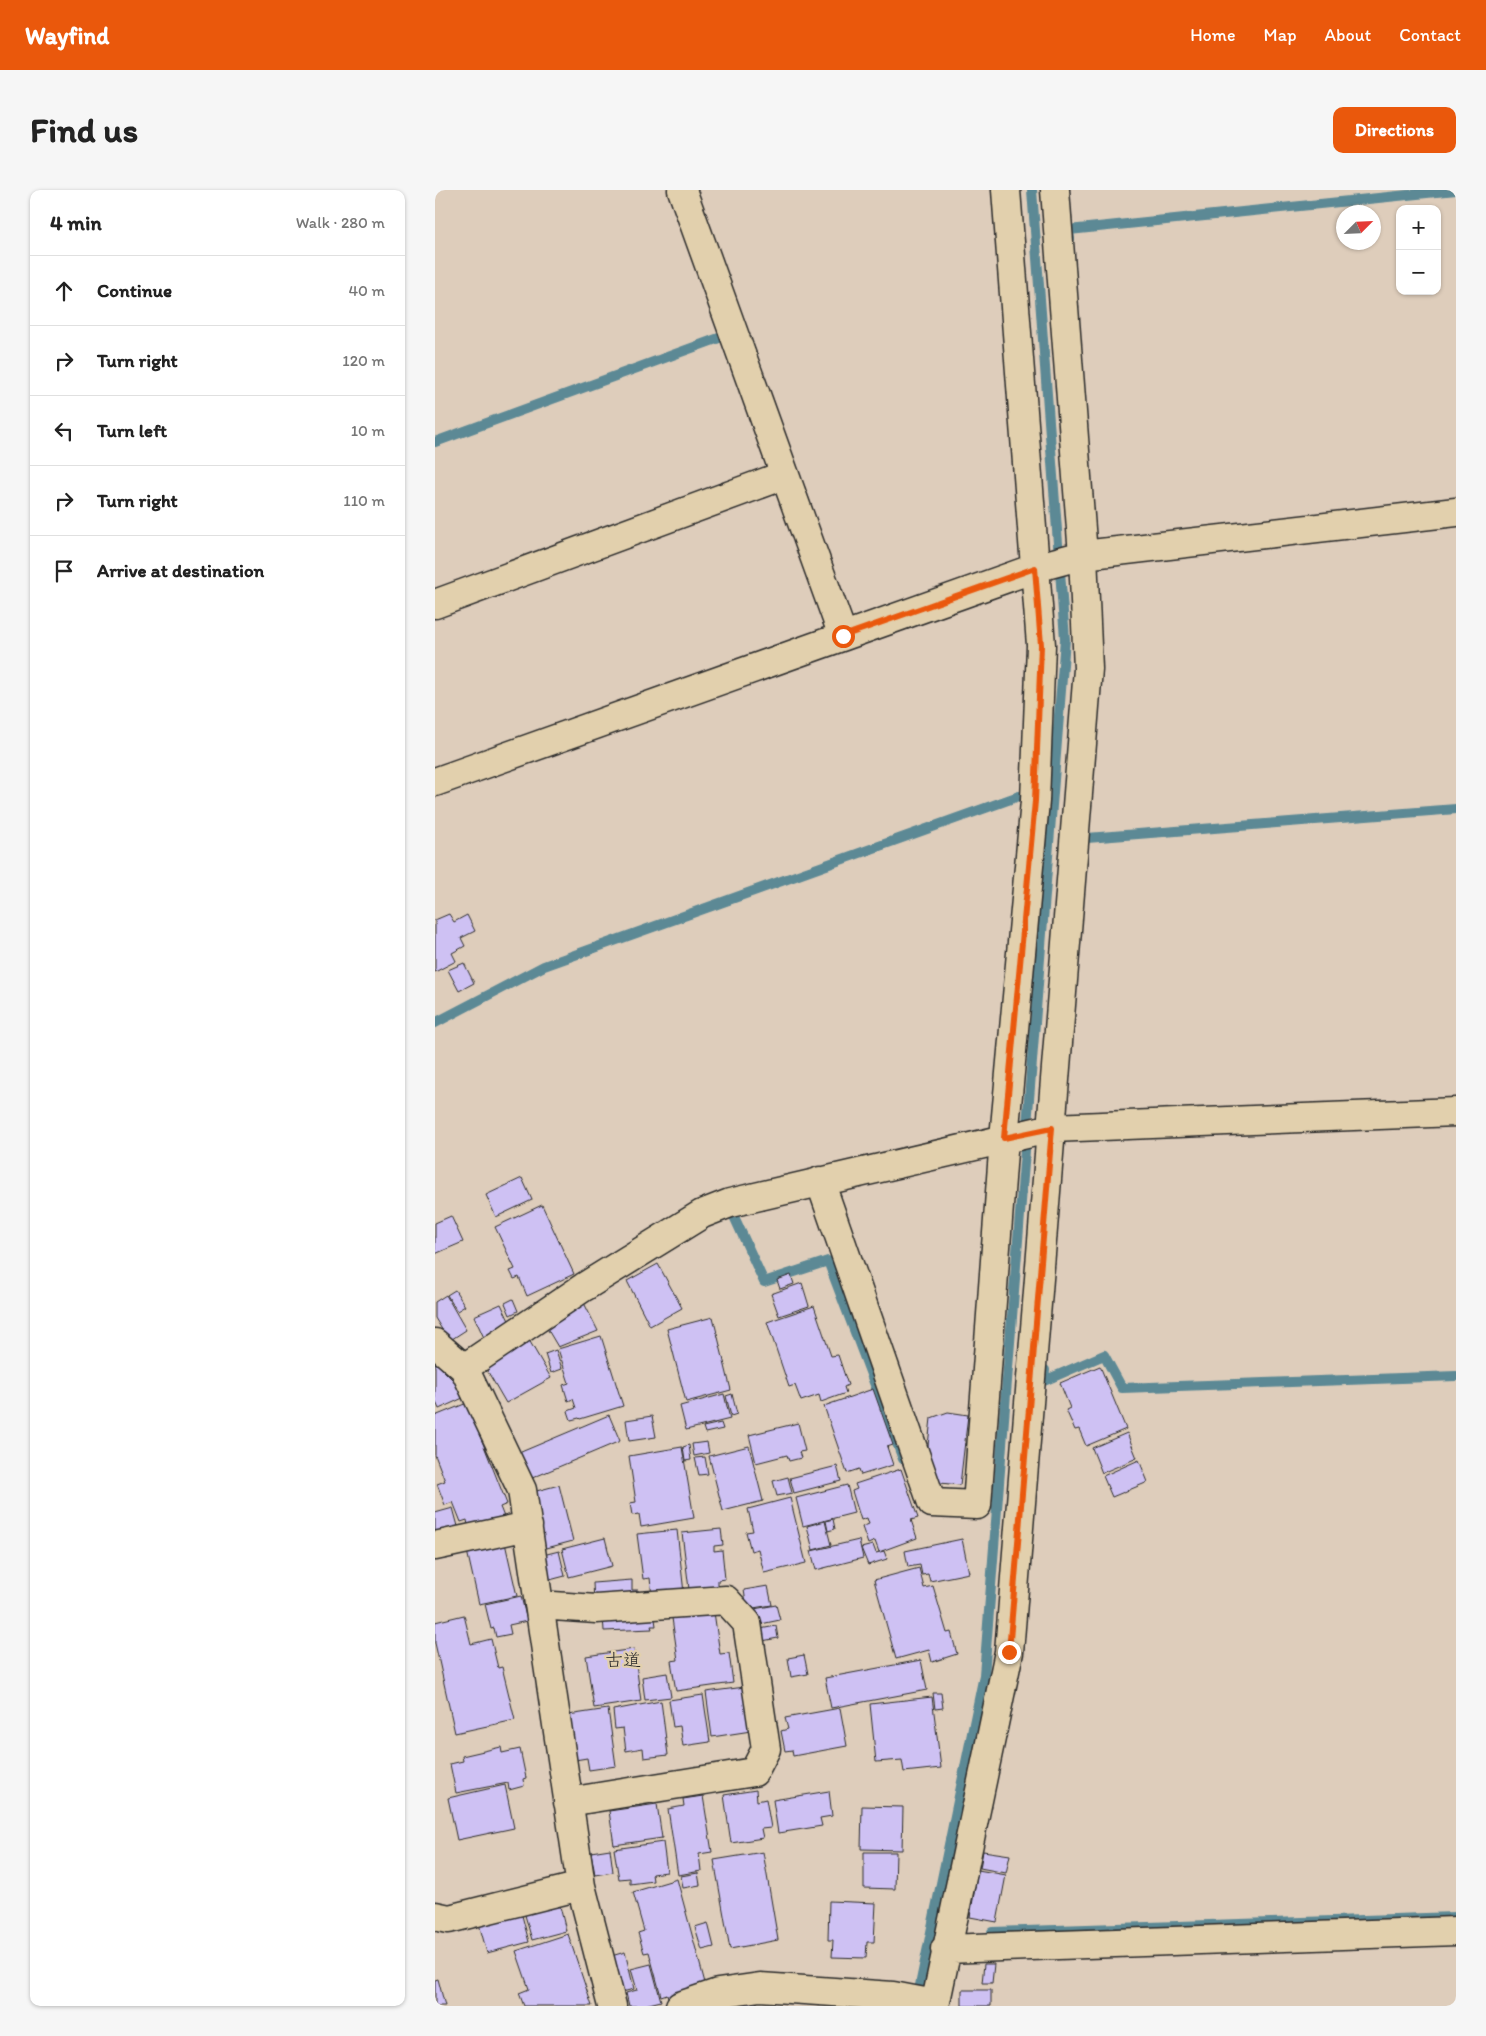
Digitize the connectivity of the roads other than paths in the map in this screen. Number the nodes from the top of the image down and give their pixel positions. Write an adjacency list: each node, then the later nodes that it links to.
1 (682, 190): 4 (street)
2 (1006, 190): 7 (street)
3 (1055, 190): 6 (street)
4 (785, 475): 8 (street); 9 (street)
5 (1456, 512): 6 (street)
6 (1078, 556): 7 (street); 12 (street)
7 (1039, 567): 9 (street); 13 (street)
8 (435, 604)
9 (843, 636): 10 (street)
10 (435, 782)
11 (1456, 1112): 12 (street)
12 (1046, 1129): 13 (street); 24 (street)
13 (1008, 1137): 14 (street); 14 (street)
14 (820, 1181): 16 (street)
15 (435, 1343): 16 (street)
16 (464, 1368): 17 (street)
17 (528, 1526): 18 (street); 19 (street)
18 (435, 1546)
19 (539, 1605): 20 (street); 20 (street)
20 (568, 1802): 21 (street)
21 (581, 1886): 22 (street); 26 (street)
22 (435, 1916)
23 (1456, 1931): 24 (street)
24 (945, 1949): 25 (street)
25 (930, 2004): 27 (street)
26 (612, 2006)
27 (680, 2006)

